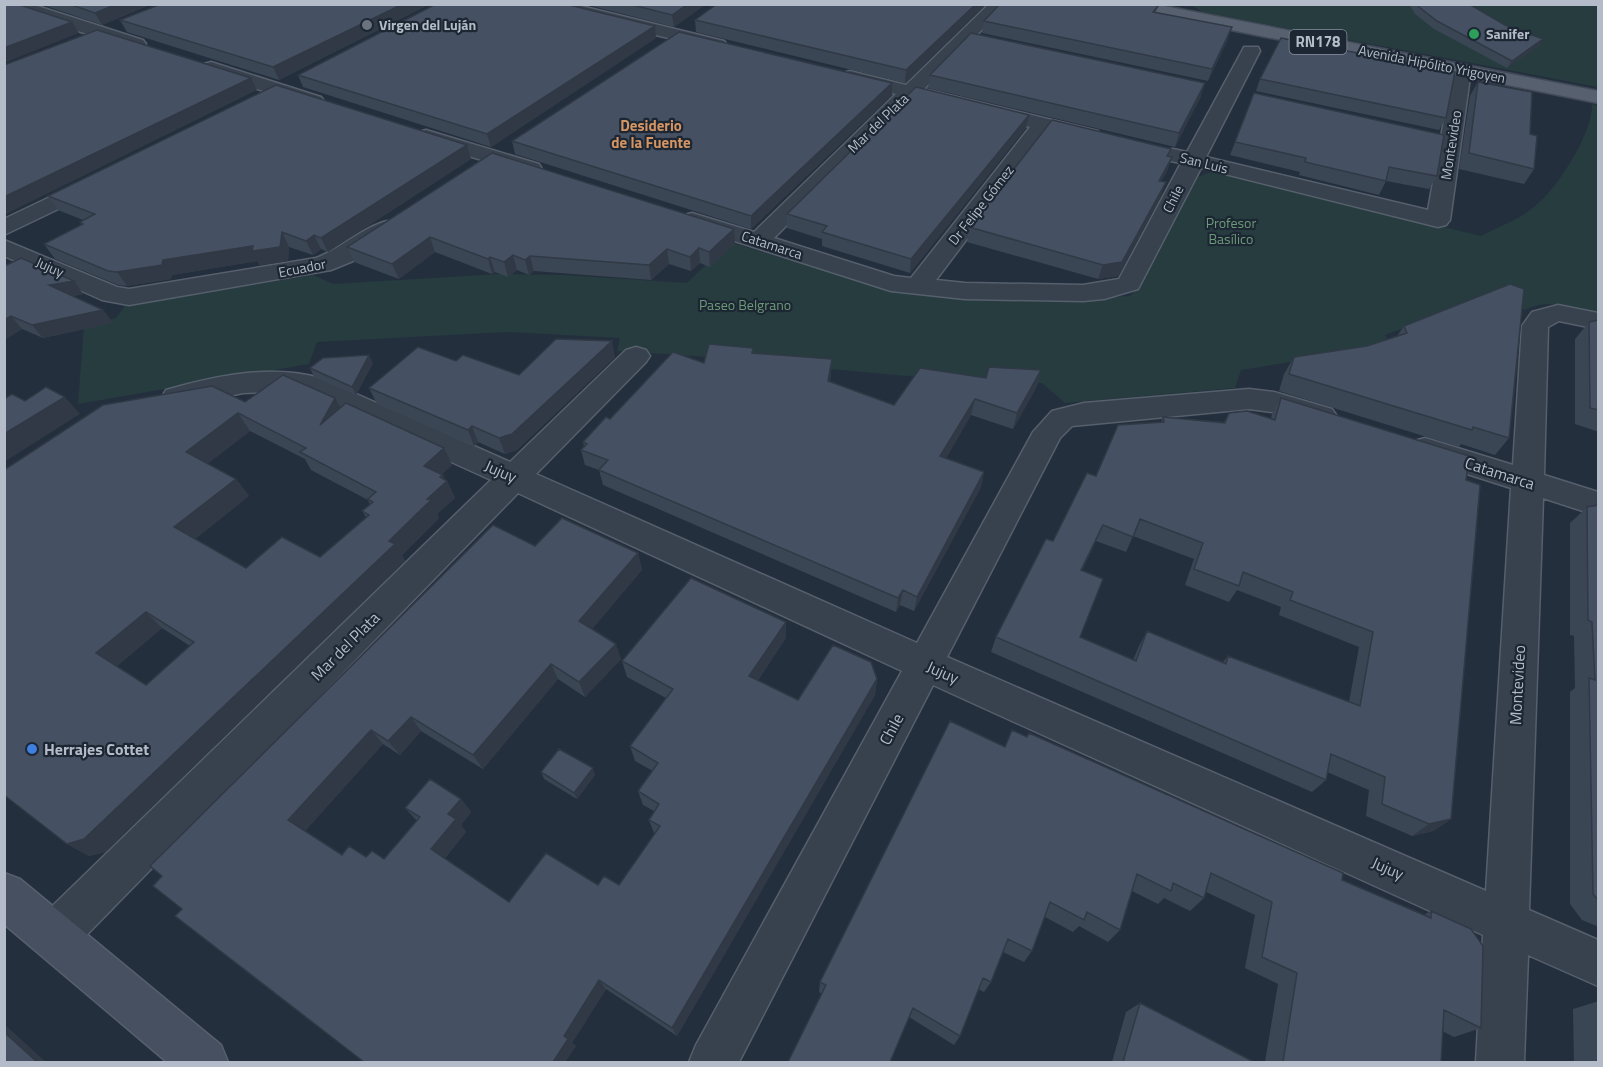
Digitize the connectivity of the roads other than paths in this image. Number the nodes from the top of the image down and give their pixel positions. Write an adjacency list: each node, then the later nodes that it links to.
1 (12, 4): 8 (street)
2 (550, 4): 9 (street)
3 (999, 4): 10 (street, Mar del Plata)
4 (1125, 4): 5 (main road, Avenida Hipólito Yrigoyen / RN178)
5 (1177, 9): 18 (main road, Avenida Hipólito Yrigoyen / RN178)
6 (705, 17): 9 (street)
7 (134, 21): 8 (street)
8 (104, 33): 11 (street); 15 (street)
9 (677, 35): 13 (street); 14 (street)
10 (965, 37): 12 (street); 22 (street, Mar del Plata)
11 (82, 42)
12 (988, 42)
13 (658, 48)
14 (733, 49)
15 (159, 51)
16 (1251, 51): 23 (street, Chile)
17 (192, 62): 21 (street)
18 (1462, 70): 24 (main road, Avenida Hipólito Yrigoyen / RN178); 32 (street, Montevideo)
19 (833, 73): 22 (street)
20 (301, 79): 21 (street)
21 (280, 90): 26 (street); 27 (street)
22 (911, 92): 28 (street); 44 (street, Mar del Plata)
23 (1221, 92): 25 (street); 36 (street, Chile)
24 (1599, 97)
25 (1249, 98)
26 (259, 100)
27 (336, 108)
28 (1043, 123): 31 (street); 47 (street, Dr Felipe Gómez)
29 (403, 129): 35 (street)
30 (1430, 137): 32 (street)
31 (1112, 140)
32 (1452, 142): 42 (street, Montevideo)
33 (513, 144): 35 (street)
34 (1158, 152): 36 (street, San Luis)
35 (493, 157): 37 (street); 38 (street)
36 (1193, 160): 42 (street, San Luis); 46 (street, Chile)
37 (473, 170)
38 (548, 174)
39 (110, 175): 43 (street)
40 (670, 213): 44 (street, Catamarca)
41 (404, 217): 48 (street, Ecuador)
42 (1438, 220)
43 (4, 228)
44 (758, 240): 47 (street, Catamarca)
45 (4, 248): 48 (street, Jujuy)
46 (1129, 284): 47 (street, Catamarca)
47 (918, 286)
48 (129, 297)
49 (1599, 321): 55 (street, Montevideo)
50 (636, 356): 54 (street, Mar del Plata)
51 (152, 402): 54 (street, Jujuy)
52 (1345, 424): 57 (street, Chile)
53 (1402, 442): 55 (street, Catamarca)
54 (515, 477): 57 (street, Jujuy); 60 (street, Mar del Plata)
55 (1527, 482): 56 (street, Catamarca); 59 (street, Montevideo)
56 (1599, 504)
57 (925, 664): 59 (street, Jujuy); 63 (street, Chile)
58 (4, 895): 60 (main road)
59 (1506, 920): 61 (street, Jujuy); 64 (street, Montevideo)
60 (54, 936): 62 (main road)
61 (1599, 963)
62 (204, 1062)
63 (713, 1062)
64 (1500, 1062)

